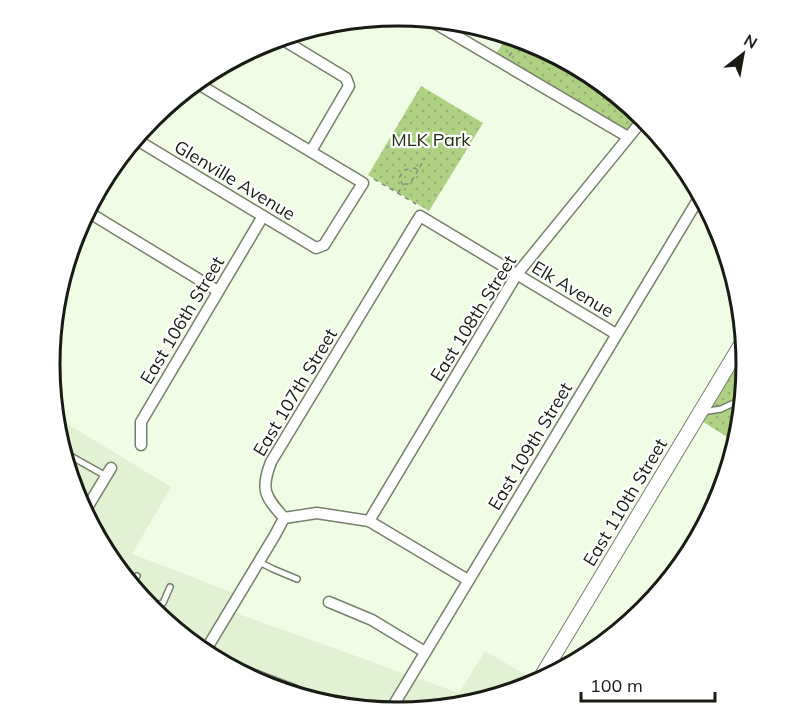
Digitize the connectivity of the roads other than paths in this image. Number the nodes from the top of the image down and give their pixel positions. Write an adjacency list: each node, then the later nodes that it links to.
1 (443, 28): 5 (street)
2 (289, 43): 7 (street)
3 (204, 87): 7 (street)
4 (638, 125): 5 (street, East 108th Street)
5 (628, 138): 12 (street, East 108th Street)
6 (142, 144): 10 (street, Glenville Avenue)
7 (311, 151): 10 (street, Glenville Avenue)
8 (696, 203): 14 (street, East 109th Street)
9 (94, 216): 13 (street)
10 (262, 216): 13 (street, East 106th Street)
11 (420, 216): 12 (street, Elk Avenue); 24 (street, East 107th Street)
12 (517, 274): 14 (street, Elk Avenue); 25 (street, East 108th Street)
13 (218, 291): 20 (street, East 106th Street)
14 (616, 334): 28 (street, East 109th Street)
15 (736, 352): 16 (street, East 110th Street)
16 (733, 357): 17 (lane); 19 (street, East 110th Street)
17 (737, 360)
18 (734, 403): 19 (lane)
19 (700, 412): 34 (street, East 110th Street)
20 (141, 445)
21 (73, 457): 22 (lane)
22 (108, 472): 23 (street)
23 (90, 503)
24 (284, 518): 25 (street); 26 (street)
25 (369, 521): 28 (street)
26 (259, 562): 27 (lane); 32 (street)
27 (297, 579)
28 (468, 580): 33 (street, East 109th Street)
29 (170, 587): 31 (lane)
30 (329, 602): 33 (street)
31 (160, 604)
32 (209, 644)
33 (425, 652): 35 (street, East 109th Street)
34 (546, 669)
35 (395, 702)

